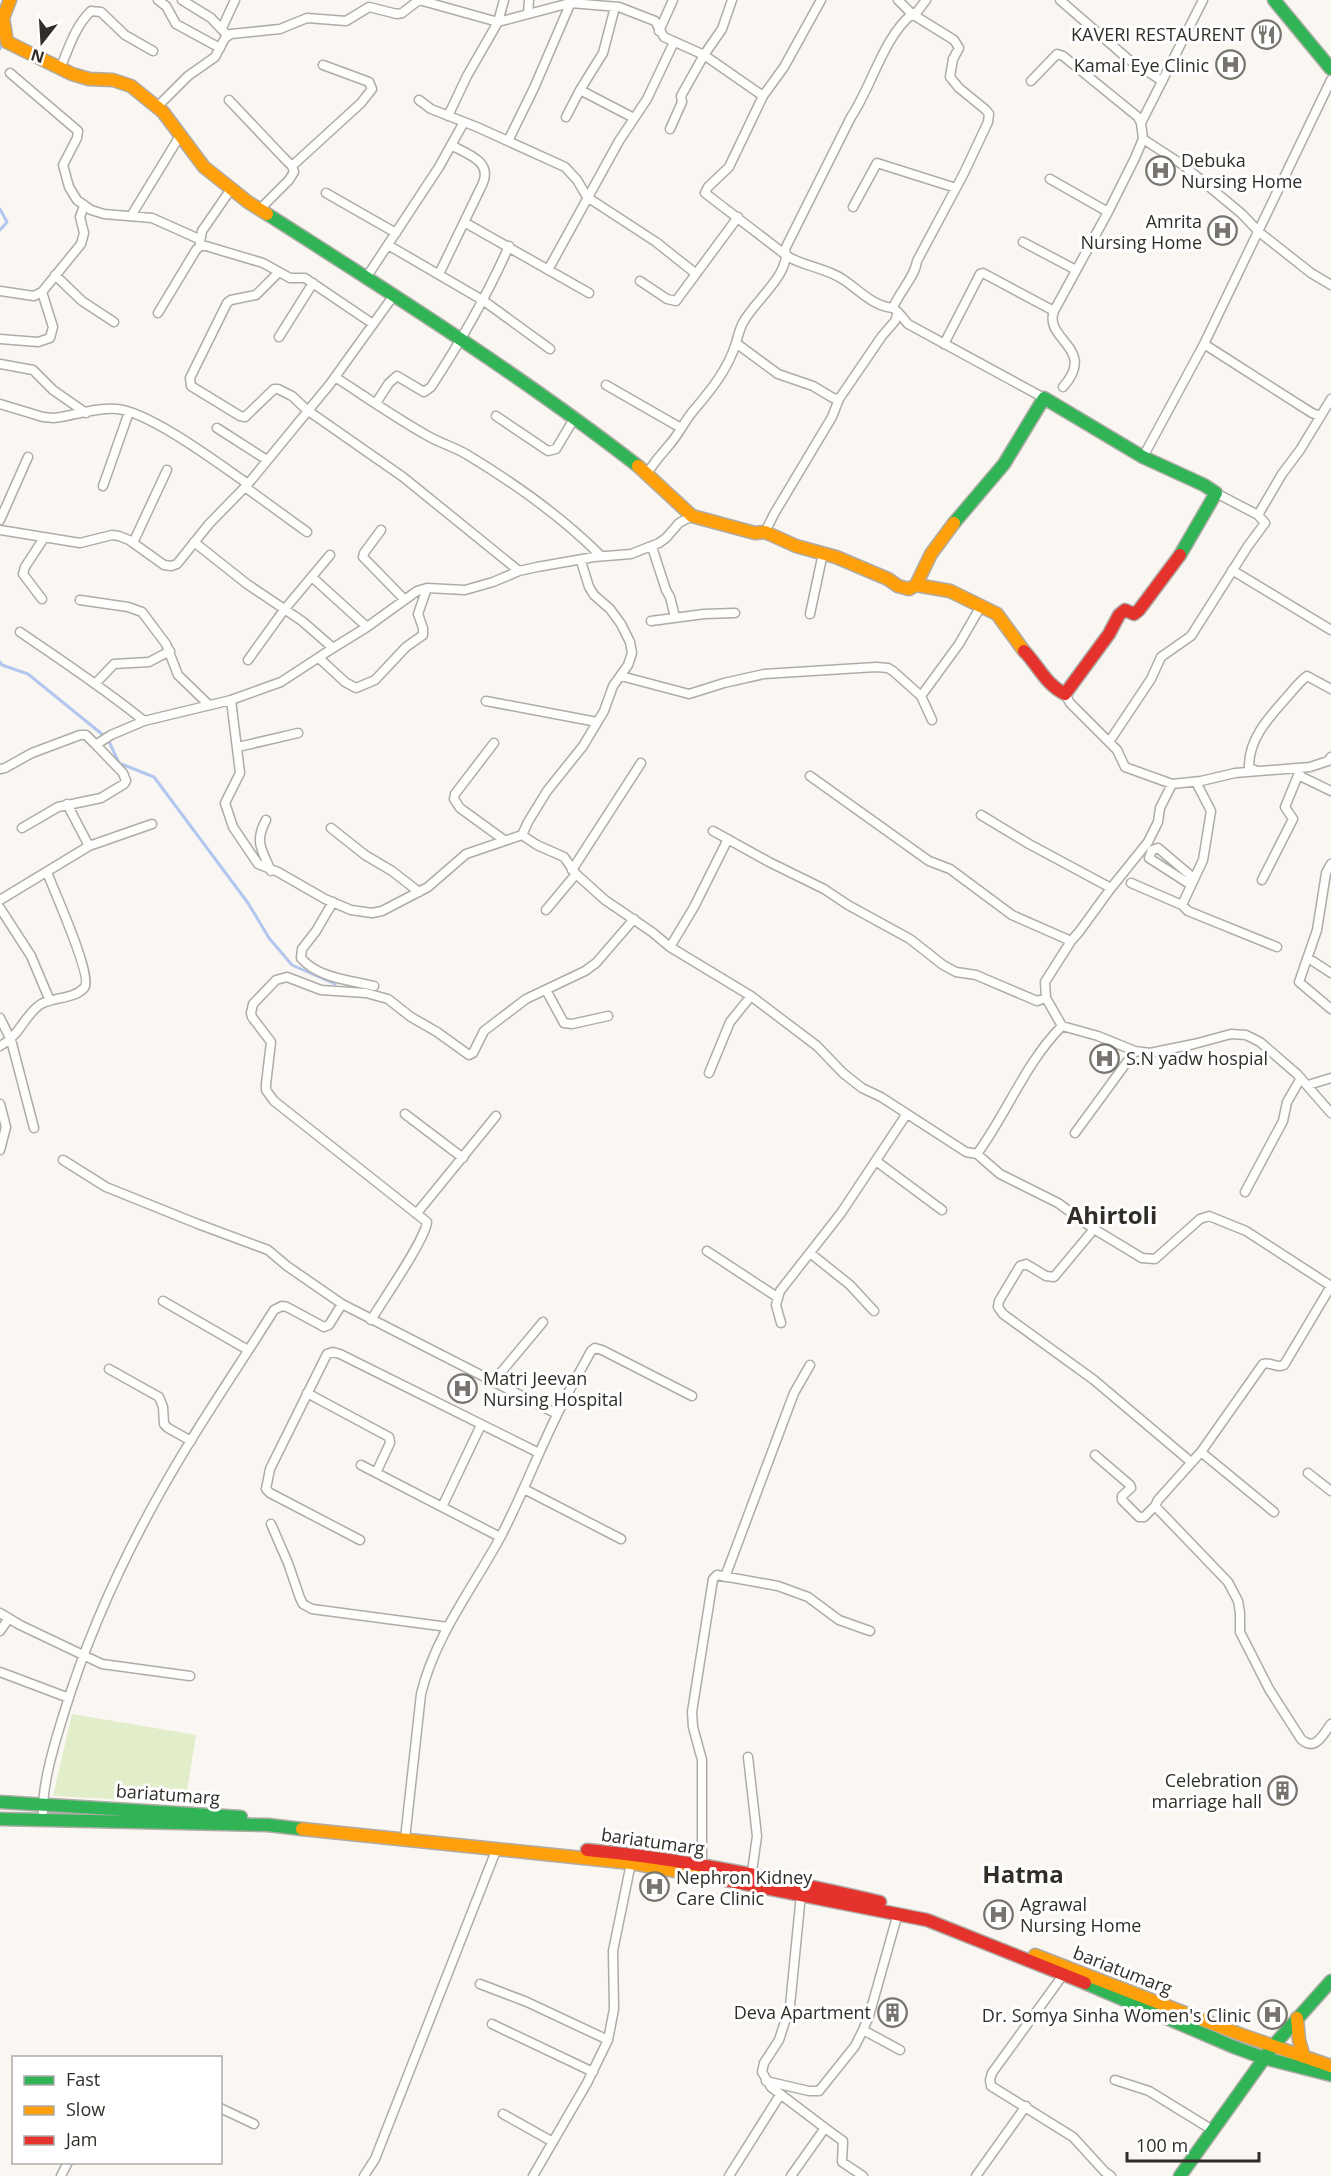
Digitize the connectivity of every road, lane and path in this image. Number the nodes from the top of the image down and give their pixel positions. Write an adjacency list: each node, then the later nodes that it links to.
1 (10, 0): 27 (main road)
2 (158, 0): 23 (street)
3 (182, 0): 21 (street)
4 (235, 0): 21 (street)
5 (504, 0): 19 (street)
6 (529, 0): 17 (street)
7 (673, 0): 20 (street)
8 (732, 0): 25 (street)
9 (821, 0): 34 (street)
10 (898, 0): 18 (street)
11 (926, 0): 18 (street)
12 (1060, 0): 32 (street)
13 (1203, 0): 32 (street)
14 (1274, 0): 28 (main road)
15 (571, 2): 16 (street); 17 (street); 46 (street)
16 (618, 5): 20 (street); 33 (street)
17 (528, 14): 19 (street)
18 (912, 14): 50 (street); 67 (street)
19 (498, 22): 21 (street); 38 (street)
20 (659, 31): 22 (street)
21 (224, 32): 23 (street)
22 (674, 42): 25 (street); 40 (street)
23 (220, 48): 37 (street)
24 (153, 51): 27 (street)
25 (704, 55): 34 (street); 43 (street)
26 (323, 65): 48 (street)
27 (60, 69): 37 (main road)
28 (1331, 69)
29 (10, 72): 54 (street)
30 (1331, 80): 61 (street)
31 (1031, 81): 42 (street)
32 (1162, 81): 42 (street)
33 (580, 90): 39 (street); 40 (street)
34 (764, 96): 59 (street)
35 (229, 100): 48 (street)
36 (419, 100): 38 (street)
37 (158, 106): 44 (main road)
38 (448, 116): 41 (street)
39 (566, 117)
40 (634, 118): 53 (street)
41 (464, 122): 46 (street); 47 (street)
42 (1141, 123): 45 (street)
43 (670, 129)
44 (181, 134): 51 (main road); 58 (street)
45 (1143, 138): 57 (street); 61 (street)
46 (508, 141): 53 (street)
47 (452, 145): 60 (street); 62 (street)
48 (292, 166): 56 (street)
49 (1050, 179): 57 (street)
50 (956, 188): 55 (street); 83 (street)
51 (231, 189): 56 (main road); 63 (street)
52 (326, 193): 62 (street)
53 (587, 197): 68 (street); 71 (street)
54 (84, 206): 58 (street); 73 (street)
55 (854, 207)
56 (259, 210): 74 (main road)
57 (1108, 212): 69 (street)
58 (132, 216): 63 (street)
59 (738, 217): 67 (street); 71 (street)
60 (465, 222): 66 (street); 72 (street)
61 (1259, 232): 77 (street); 93 (street)
62 (396, 233): 65 (street)
63 (200, 242): 70 (street); 85 (street)
64 (1023, 242): 69 (street)
65 (388, 245): 72 (street); 74 (street)
66 (509, 246): 68 (street); 82 (street)
67 (787, 256): 83 (street); 91 (street)
68 (548, 270): 80 (street)
69 (1076, 270): 84 (street)
70 (279, 272): 76 (street); 104 (street)
71 (696, 273): 75 (street)
72 (439, 274): 82 (street)
73 (55, 275): 79 (street); 86 (street)
74 (366, 278): 81 (main road)
75 (640, 281)
76 (313, 283): 87 (street); 88 (street)
77 (1331, 285)
78 (0, 291): 79 (street)
79 (42, 292): 89 (street)
80 (589, 293)
81 (394, 294): 87 (street); 90 (main road)
82 (484, 300): 90 (street); 94 (street)
83 (896, 310): 92 (street); 100 (street)
84 (1054, 311): 92 (street); 98 (street)
85 (158, 313)
86 (114, 322)
87 (373, 324): 96 (street)
88 (279, 337)
89 (0, 339)
90 (463, 339): 103 (street); 109 (main road)
91 (736, 344): 100 (street); 111 (street)
92 (944, 344): 99 (street)
93 (1204, 344): 108 (street); 113 (street)
94 (550, 349)
95 (0, 364): 106 (street)
96 (335, 377): 103 (street); 104 (street)
97 (606, 385): 111 (street)
98 (1063, 387)
99 (1044, 398): 113 (main road); 138 (main road)
100 (838, 399): 126 (street)
101 (1331, 399): 108 (street)
102 (0, 404): 106 (street)
103 (376, 404): 133 (street)
104 (307, 410): 114 (street); 136 (street)
105 (129, 412): 106 (street); 117 (street); 118 (street)
106 (86, 413)
107 (496, 416): 109 (street)
108 (1320, 416): 120 (street)
109 (576, 417): 116 (main road)
110 (218, 428): 114 (street)
111 (681, 428): 116 (street)
112 (28, 457): 122 (street)
113 (1143, 457): 119 (main road)
114 (267, 460): 117 (street)
115 (167, 470): 129 (street)
116 (647, 473): 121 (main road)
117 (247, 485): 125 (street); 128 (street)
118 (103, 486)
119 (1216, 494): 120 (street); 159 (main road)
120 (1258, 515): 135 (street)
121 (692, 516): 126 (main road); 130 (street)
122 (0, 520)
123 (0, 530): 127 (street)
124 (381, 530): 141 (street)
125 (307, 532)
126 (765, 532): 131 (main road)
127 (44, 538): 129 (street); 140 (street)
128 (194, 542): 129 (street); 144 (street)
129 (133, 543)
130 (652, 547): 133 (street); 147 (street)
131 (823, 553): 138 (main road); 146 (street)
132 (330, 555): 137 (street)
133 (601, 556): 134 (street)
134 (581, 561): 136 (street); 156 (street)
135 (1233, 570): 150 (street); 168 (street)
136 (519, 571): 139 (street)
137 (312, 577): 144 (street); 149 (street)
138 (916, 585): 143 (main road)
139 (427, 588): 141 (street); 154 (street)
140 (42, 599)
141 (404, 599): 149 (street)
142 (80, 600): 153 (street)
143 (981, 606): 159 (main road); 160 (street)
144 (284, 610): 152 (street); 155 (street)
145 (735, 613): 147 (street)
146 (810, 614)
147 (675, 617): 148 (street)
148 (651, 621)
149 (367, 627): 152 (street)
150 (1331, 630)
151 (20, 632): 157 (street)
152 (333, 648): 154 (street)
153 (170, 651): 157 (street); 163 (street)
154 (319, 658): 161 (street)
155 (248, 660)
156 (621, 676): 160 (street); 166 (street)
157 (95, 684): 165 (street)
158 (1331, 688): 175 (street)
159 (1065, 694): 168 (street)
160 (921, 696): 164 (street)
161 (231, 700): 163 (street); 171 (street)
162 (486, 701): 166 (street)
163 (209, 705): 165 (street)
164 (932, 720)
165 (144, 721): 170 (street)
166 (597, 722): 188 (street)
167 (298, 733): 171 (street)
168 (1109, 742): 179 (street)
169 (494, 743): 190 (street)
170 (98, 744): 174 (street); 181 (street)
171 (238, 747): 193 (street)
172 (1331, 757): 176 (street)
173 (641, 763): 195 (street)
174 (0, 769)
175 (1256, 771): 176 (street); 178 (street)
176 (1299, 771): 180 (street); 196 (street)
177 (810, 776): 207 (street)
178 (1196, 782): 179 (street); 198 (street)
179 (1172, 784): 199 (street)
180 (1331, 791)
181 (67, 804): 185 (street); 191 (street)
182 (981, 815): 199 (street)
183 (266, 820): 193 (street)
184 (152, 824): 191 (street)
185 (22, 828)
186 (331, 828): 200 (street)
187 (713, 831): 189 (street)
188 (522, 835): 190 (street); 195 (street)
189 (728, 838): 208 (street); 215 (street)
190 (504, 840): 200 (street)
191 (89, 846): 194 (street)
192 (1331, 864): 210 (street)
193 (271, 871): 202 (street)
194 (46, 872): 201 (street); 216 (street)
195 (574, 872): 205 (street); 206 (street)
196 (1262, 880)
197 (1131, 883): 203 (street)
198 (1191, 885): 198 (street); 203 (street)
199 (1111, 888): 207 (street)
200 (419, 892): 202 (street)
201 (0, 900)
202 (333, 902): 212 (street)
203 (1182, 905): 209 (street)
204 (0, 908): 216 (street)
205 (546, 910)
206 (634, 919): 208 (street); 213 (street)
207 (1071, 941): 215 (street)
208 (670, 947): 214 (street)
209 (1277, 947)
210 (1308, 958): 211 (street); 217 (street)
211 (1331, 973)
212 (374, 986)
213 (546, 990): 218 (street); 242 (street)
214 (752, 996): 224 (street); 231 (street)
215 (1046, 998): 220 (street)
216 (50, 1001): 221 (street)
217 (1331, 1009)
218 (608, 1016)
219 (0, 1018): 221 (street)
220 (1062, 1026): 223 (street); 236 (street)
221 (11, 1040): 222 (street); 233 (street)
222 (0, 1046)
223 (1135, 1051): 225 (street); 234 (street)
224 (709, 1073)
225 (1301, 1078): 227 (street); 240 (street)
226 (1331, 1078): 227 (street)
227 (1308, 1085): 229 (street)
228 (0, 1104): 235 (street)
229 (1331, 1113)
230 (405, 1114): 237 (street)
231 (906, 1115): 236 (street); 239 (street)
232 (496, 1116): 237 (street)
233 (34, 1128)
234 (1075, 1133)
235 (0, 1150)
236 (977, 1154): 243 (street)
237 (463, 1158): 242 (street)
238 (63, 1160): 249 (street)
239 (876, 1161): 241 (street); 245 (street)
240 (1245, 1192)
241 (942, 1210)
242 (417, 1213): 251 (street)
243 (1094, 1229): 246 (street); 266 (street)
244 (707, 1251): 247 (street)
245 (810, 1253): 247 (street); 250 (street)
246 (1331, 1286): 263 (street)
247 (777, 1297): 253 (street)
248 (163, 1300): 254 (street)
249 (342, 1304): 251 (street); 254 (street)
250 (874, 1311)
251 (371, 1320): 257 (street)
252 (543, 1322): 257 (street)
253 (781, 1323)
254 (248, 1350): 262 (street)
255 (810, 1365): 279 (street)
256 (109, 1369): 262 (street)
257 (493, 1382): 260 (street)
258 (307, 1393): 261 (street); 268 (street); 278 (street)
259 (692, 1396): 260 (street)
260 (557, 1414): 264 (street)
261 (481, 1425): 264 (street); 273 (street)
262 (191, 1441): 285 (street)
263 (1201, 1452): 266 (street); 274 (street)
264 (539, 1453): 270 (street)
265 (1095, 1455): 272 (street)
266 (1191, 1462): 272 (street)
267 (361, 1465): 268 (street)
268 (376, 1473): 273 (street)
269 (1308, 1473): 271 (street)
270 (524, 1489): 276 (street); 277 (street)
271 (1331, 1491)
272 (1155, 1506): 289 (street)
273 (442, 1507): 276 (street)
274 (1274, 1512)
275 (272, 1524): 282 (street)
276 (500, 1537): 282 (street)
277 (621, 1539)
278 (360, 1540)
279 (725, 1577): 284 (street); 298 (street)
280 (0, 1613): 281 (street)
281 (9, 1618): 283 (street); 285 (street)
282 (448, 1627): 295 (street)
283 (0, 1631)
284 (870, 1631)
285 (83, 1655): 287 (street); 288 (street)
286 (0, 1672): 288 (street)
287 (190, 1676)
288 (69, 1698): 292 (street)
289 (1331, 1725)
290 (748, 1757): 299 (street)
291 (0, 1802): 292 (main road, bariatumarg)
292 (42, 1804): 294 (street); 295 (main road, bariatumarg)
293 (0, 1819): 294 (main road, bariatumarg)
294 (43, 1820): 295 (main road, bariatumarg)
295 (406, 1836): 296 (main road, bariatumarg); 298 (main road, bariatumarg)
296 (497, 1848): 297 (main road, bariatumarg); 326 (street)
297 (631, 1863): 299 (main road, bariatumarg); 308 (street)
298 (702, 1866): 299 (main road, bariatumarg)
299 (751, 1880): 300 (main road, bariatumarg); 309 (main road, bariatumarg)
300 (801, 1894): 301 (main road, bariatumarg); 317 (street)
301 (898, 1913): 302 (main road, bariatumarg); 307 (street)
302 (1063, 1975): 312 (main road, bariatumarg); 319 (street)
303 (1331, 1981): 305 (main road)
304 (480, 1984): 308 (street)
305 (1297, 2018): 309 (main road); 311 (main road)
306 (492, 2025): 314 (street)
307 (863, 2030): 310 (street); 317 (street)
308 (608, 2040): 314 (street)
309 (1273, 2046): 311 (main road, bariatumarg); 312 (main road)
310 (900, 2050)
311 (1304, 2057): 313 (main road, bariatumarg)
312 (1264, 2058): 315 (main road, bariatumarg); 324 (main road)
313 (1331, 2066)
314 (593, 2072): 325 (street)
315 (1331, 2075)
316 (1115, 2080): 324 (street)
317 (765, 2081): 318 (street)
318 (780, 2095): 323 (street); 328 (street)
319 (1026, 2106): 331 (street); 332 (street)
320 (222, 2109): 322 (street)
321 (503, 2114): 325 (street)
322 (254, 2124)
323 (825, 2128): 329 (street); 330 (street)
324 (1214, 2131): 333 (main road)
325 (553, 2142): 327 (street)
326 (364, 2176)
327 (533, 2176)
328 (729, 2176)
329 (791, 2176)
330 (863, 2176)
331 (976, 2176)
332 (1111, 2176)
333 (1180, 2176)

